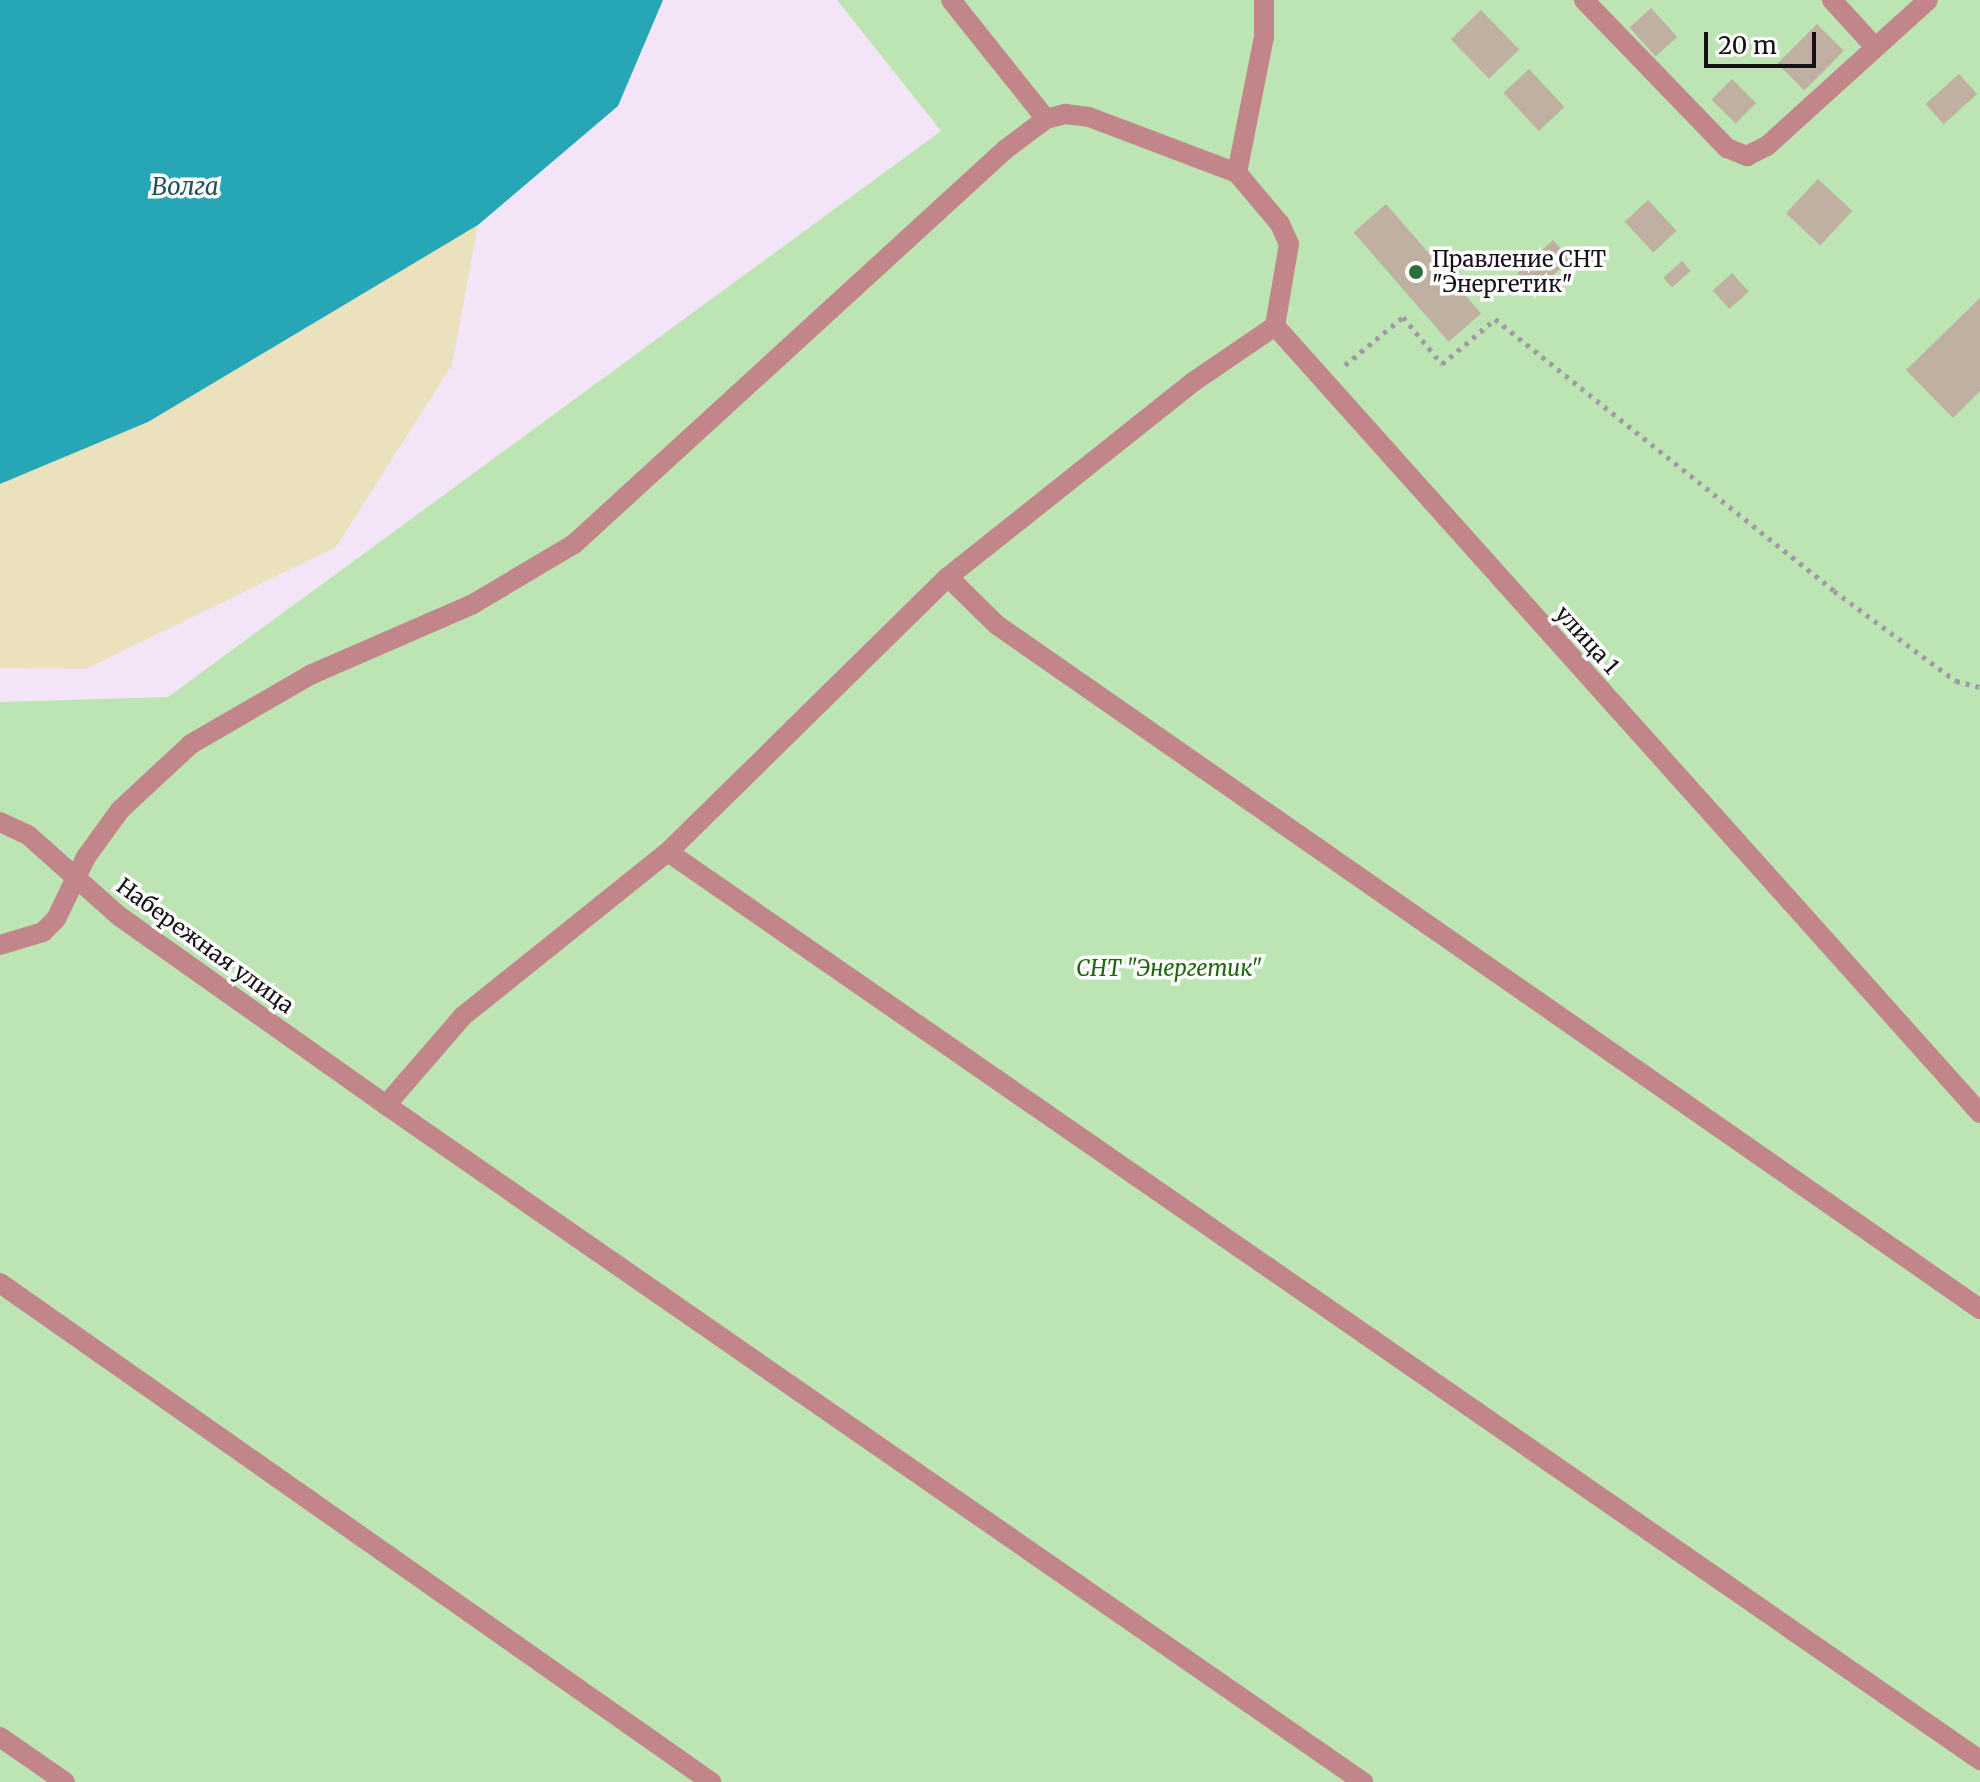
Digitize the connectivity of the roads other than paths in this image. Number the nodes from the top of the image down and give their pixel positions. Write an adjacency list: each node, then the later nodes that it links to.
1 (951, 0): 7 (lane)
2 (1264, 0): 8 (lane)
3 (1584, 0): 6 (lane)
4 (1832, 0): 6 (lane)
5 (1928, 0): 6 (lane)
6 (1874, 46)
7 (1046, 119): 8 (lane); 13 (lane)
8 (1237, 173): 9 (lane)
9 (1275, 326): 10 (lane); 16 (lane, улица 1)
10 (948, 577): 12 (lane); 18 (lane)
11 (0, 822): 13 (lane, Набережная улица)
12 (668, 852): 15 (lane); 20 (lane)
13 (77, 878): 14 (lane); 15 (lane, Набережная улица)
14 (0, 945)
15 (386, 1105): 23 (lane, Набережная улица)
16 (1980, 1113)
17 (0, 1283): 22 (lane)
18 (1980, 1309)
19 (0, 1737): 21 (lane)
20 (1980, 1760)
21 (65, 1782)
22 (711, 1782)
23 (1363, 1782)

